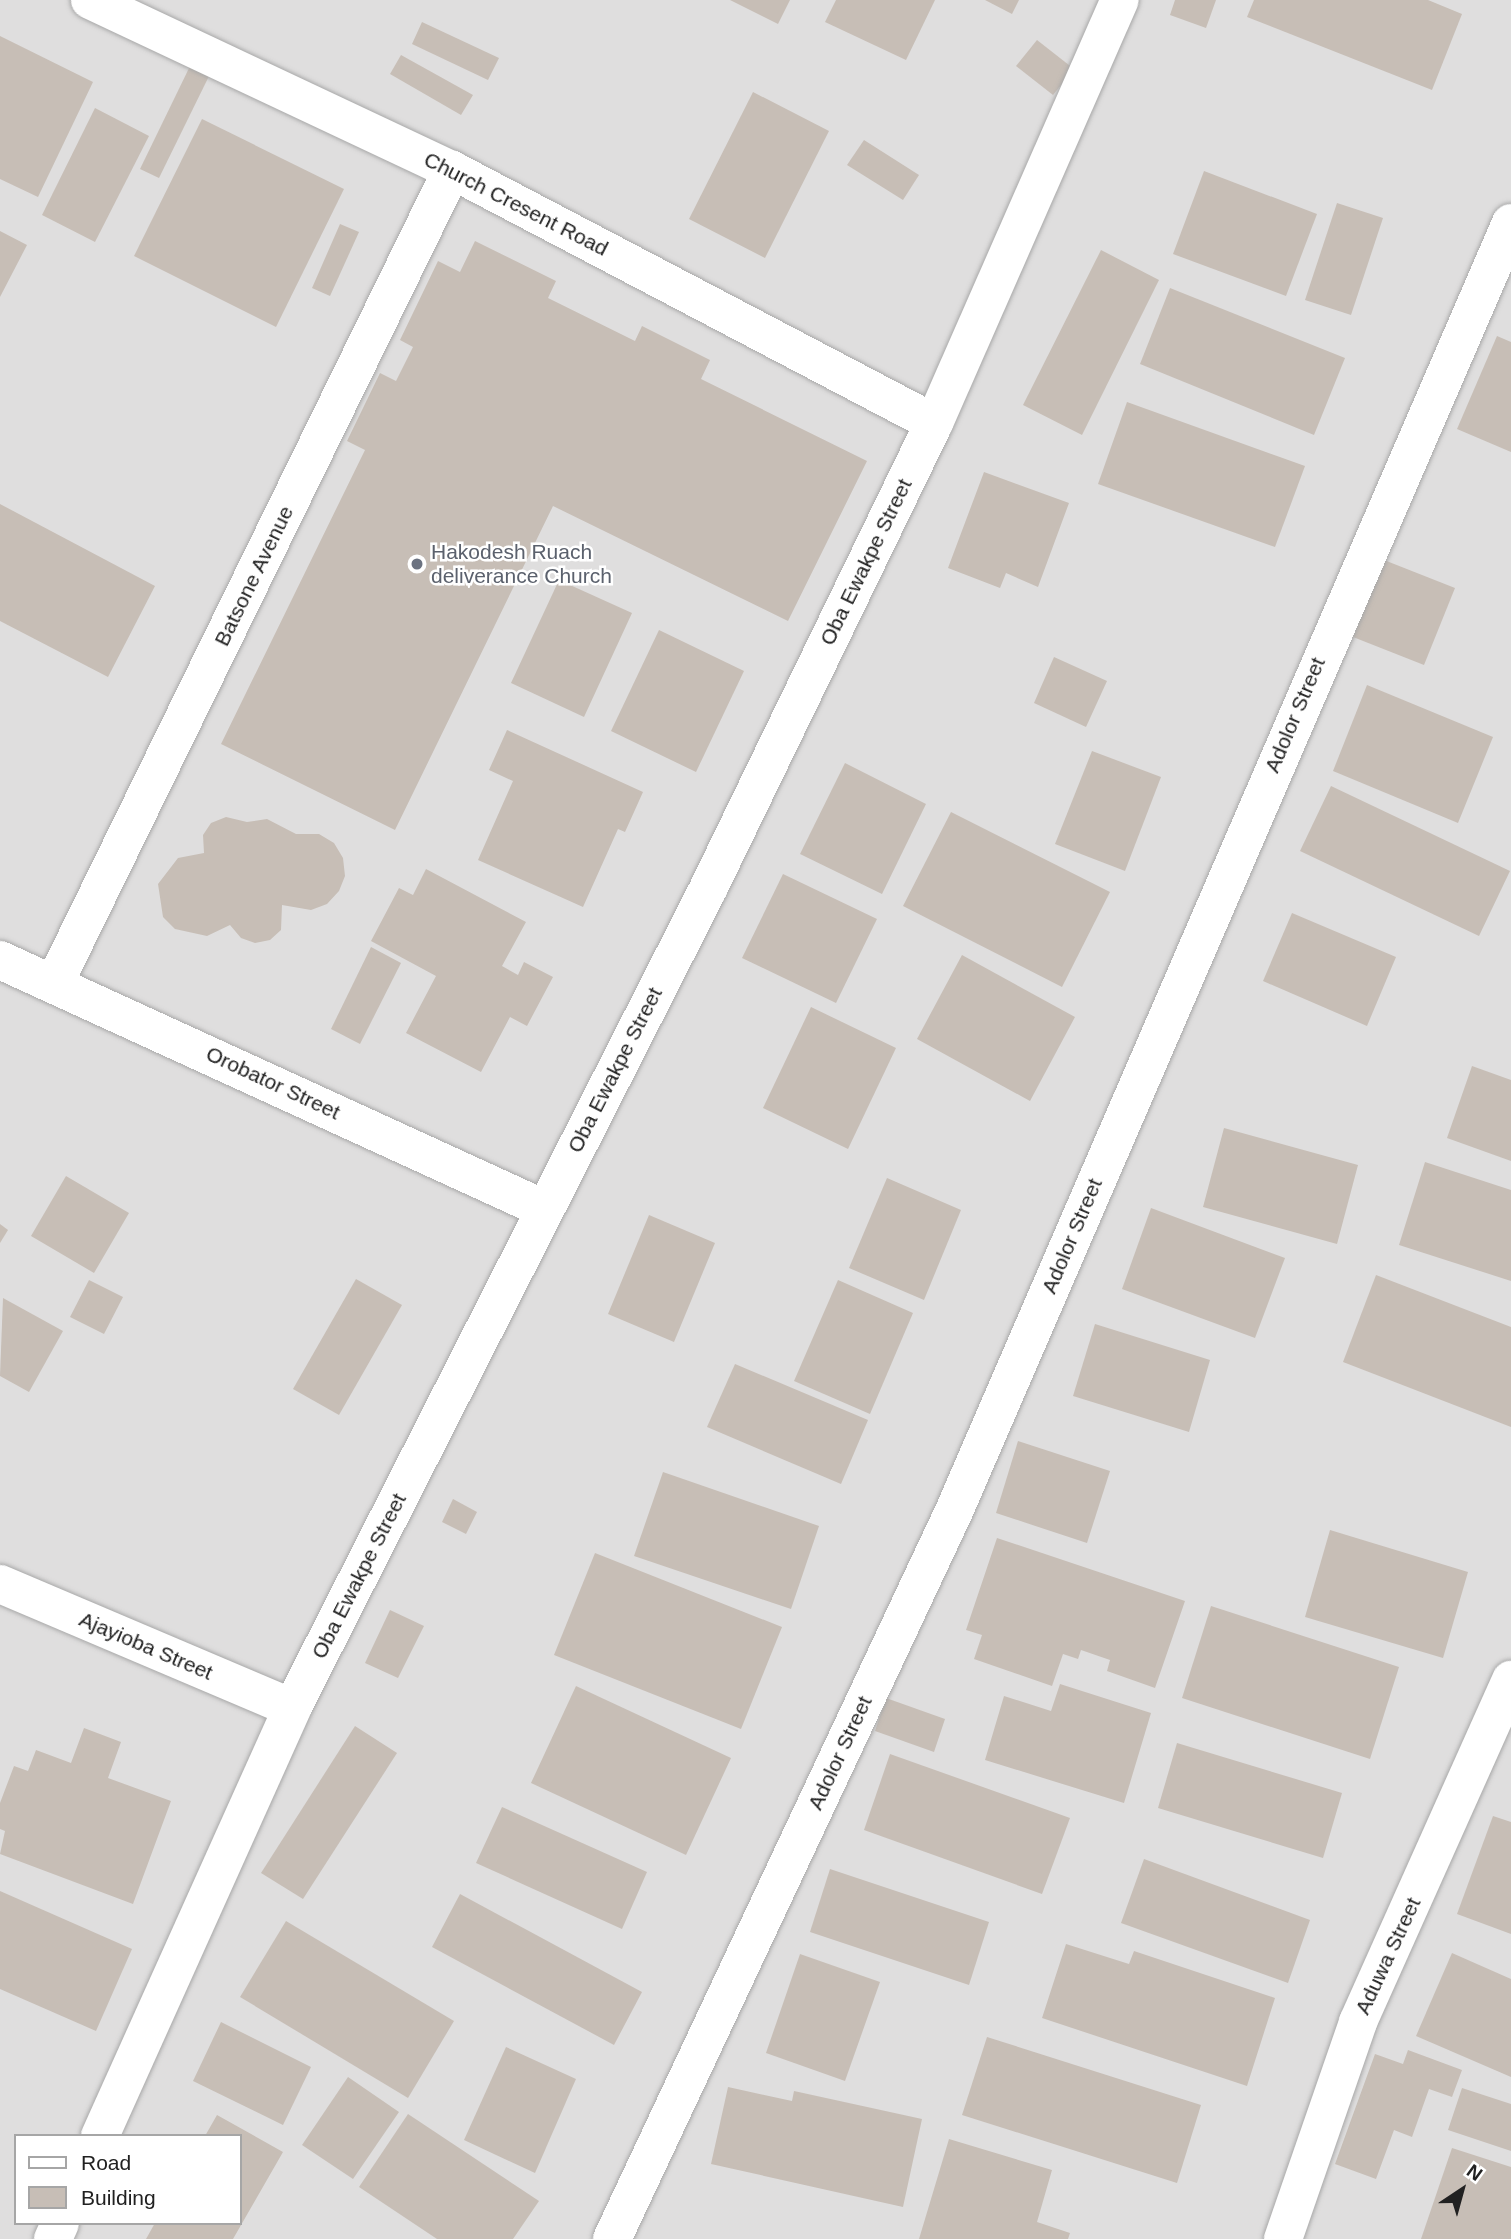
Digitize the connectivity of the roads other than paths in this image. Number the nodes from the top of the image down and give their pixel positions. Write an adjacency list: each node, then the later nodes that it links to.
1 (90, 0): 3 (street, Church Cresent Road)
2 (1120, 0): 5 (street, Oba Ewakpe Street)
3 (452, 170): 5 (street, Church Cresent Road); 7 (street, Batsone Avenue)
4 (1511, 223): 14 (street, Adolor Street)
5 (934, 423): 8 (street, Oba Ewakpe Street)
6 (0, 960): 7 (street, Orobator Street)
7 (55, 982): 8 (street, Orobator Street)
8 (544, 1209): 11 (street, Oba Ewakpe Street)
9 (0, 1584): 11 (street, Ajayioba Street)
10 (1511, 1680): 12 (street, Aduwa Street)
11 (292, 1708): 13 (street, Oba Ewakpe Street)
12 (1496, 1755): 15 (street, Aduwa Street)
13 (101, 2134)
14 (612, 2239)
15 (1283, 2239)

